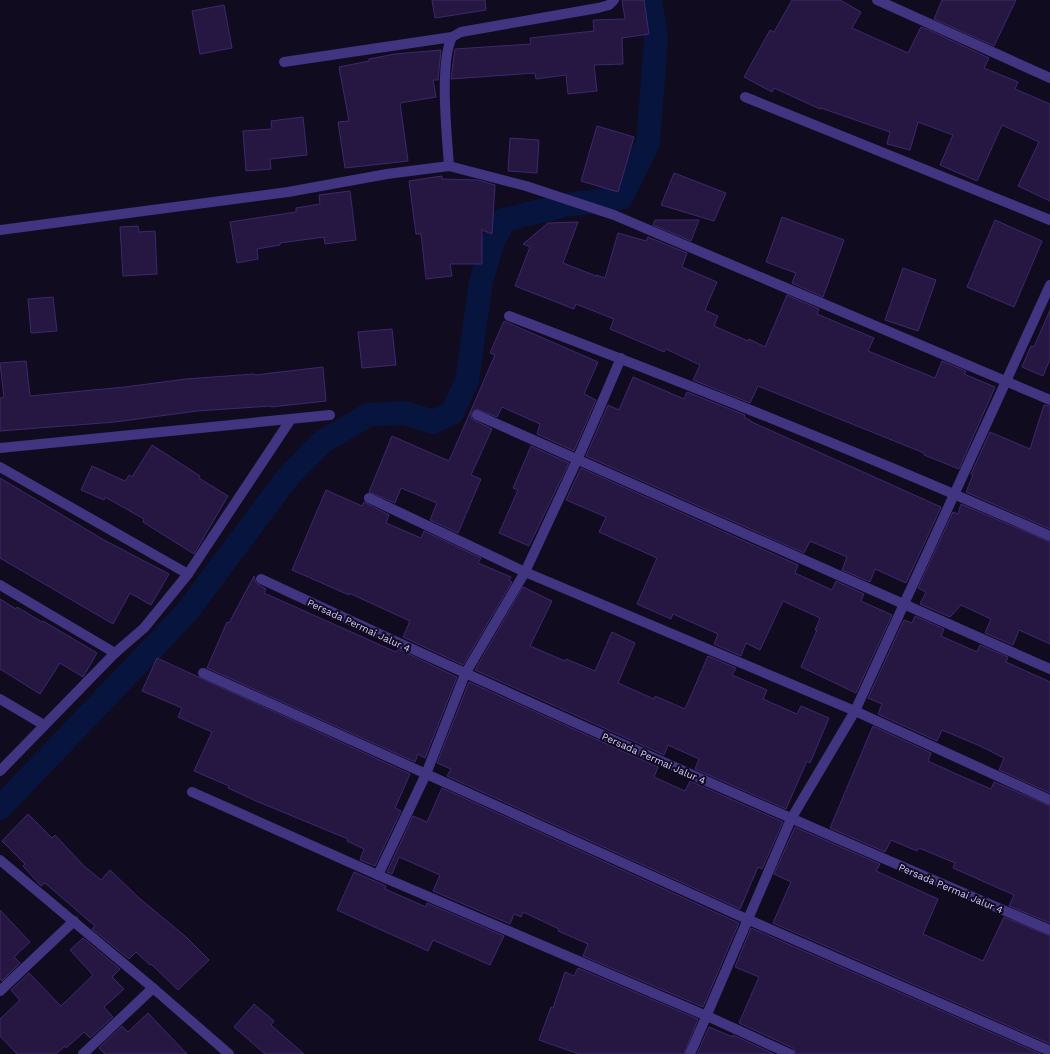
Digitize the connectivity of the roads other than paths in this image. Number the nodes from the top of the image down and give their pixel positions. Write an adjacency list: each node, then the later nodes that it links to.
1 (614, 0): 3 (street)
2 (877, 0): 5 (street)
3 (452, 37): 4 (street); 7 (street)
4 (284, 62)
5 (1050, 78)
6 (745, 97): 8 (street)
7 (449, 166): 9 (street); 13 (street)
8 (1050, 220)
9 (0, 230)
10 (1050, 285): 13 (street)
11 (509, 316): 12 (street)
12 (621, 358): 19 (street); 21 (street)
13 (1007, 381): 14 (street); 21 (street)
14 (1050, 400)
15 (330, 415): 17 (street)
16 (477, 415): 19 (street)
17 (291, 419): 18 (street); 25 (street)
18 (0, 448)
19 (578, 458): 24 (street); 28 (street)
20 (0, 467): 25 (street)
21 (955, 494): 23 (street); 28 (street)
22 (368, 498): 24 (street)
23 (1050, 536)
24 (525, 572): 32 (street); 34 (street)
25 (188, 574): 29 (street)
26 (261, 579): 32 (street, Persada Permai Jalur 4)
27 (0, 585): 29 (street)
28 (905, 603): 30 (street); 34 (street)
29 (116, 653): 35 (street)
30 (1050, 669)
31 (203, 673): 37 (street)
32 (465, 674): 37 (street); 40 (street, Persada Permai Jalur 4)
33 (0, 699): 35 (street)
34 (855, 711): 39 (street); 40 (street)
35 (44, 725): 36 (street)
36 (0, 771)
37 (426, 774): 42 (street); 43 (street)
38 (192, 792): 42 (street)
39 (1050, 800)
40 (791, 819): 43 (street); 45 (street, Persada Permai Jalur 4)
41 (0, 860): 44 (street)
42 (378, 875): 48 (street)
43 (749, 920): 48 (street); 49 (street)
44 (74, 921): 46 (street); 47 (street)
45 (1050, 930)
46 (153, 988): 50 (street); 51 (street)
47 (0, 991)
48 (707, 1016): 52 (street); 53 (street)
49 (1050, 1051)
50 (82, 1054)
51 (228, 1054)
52 (690, 1054)
53 (790, 1054)

